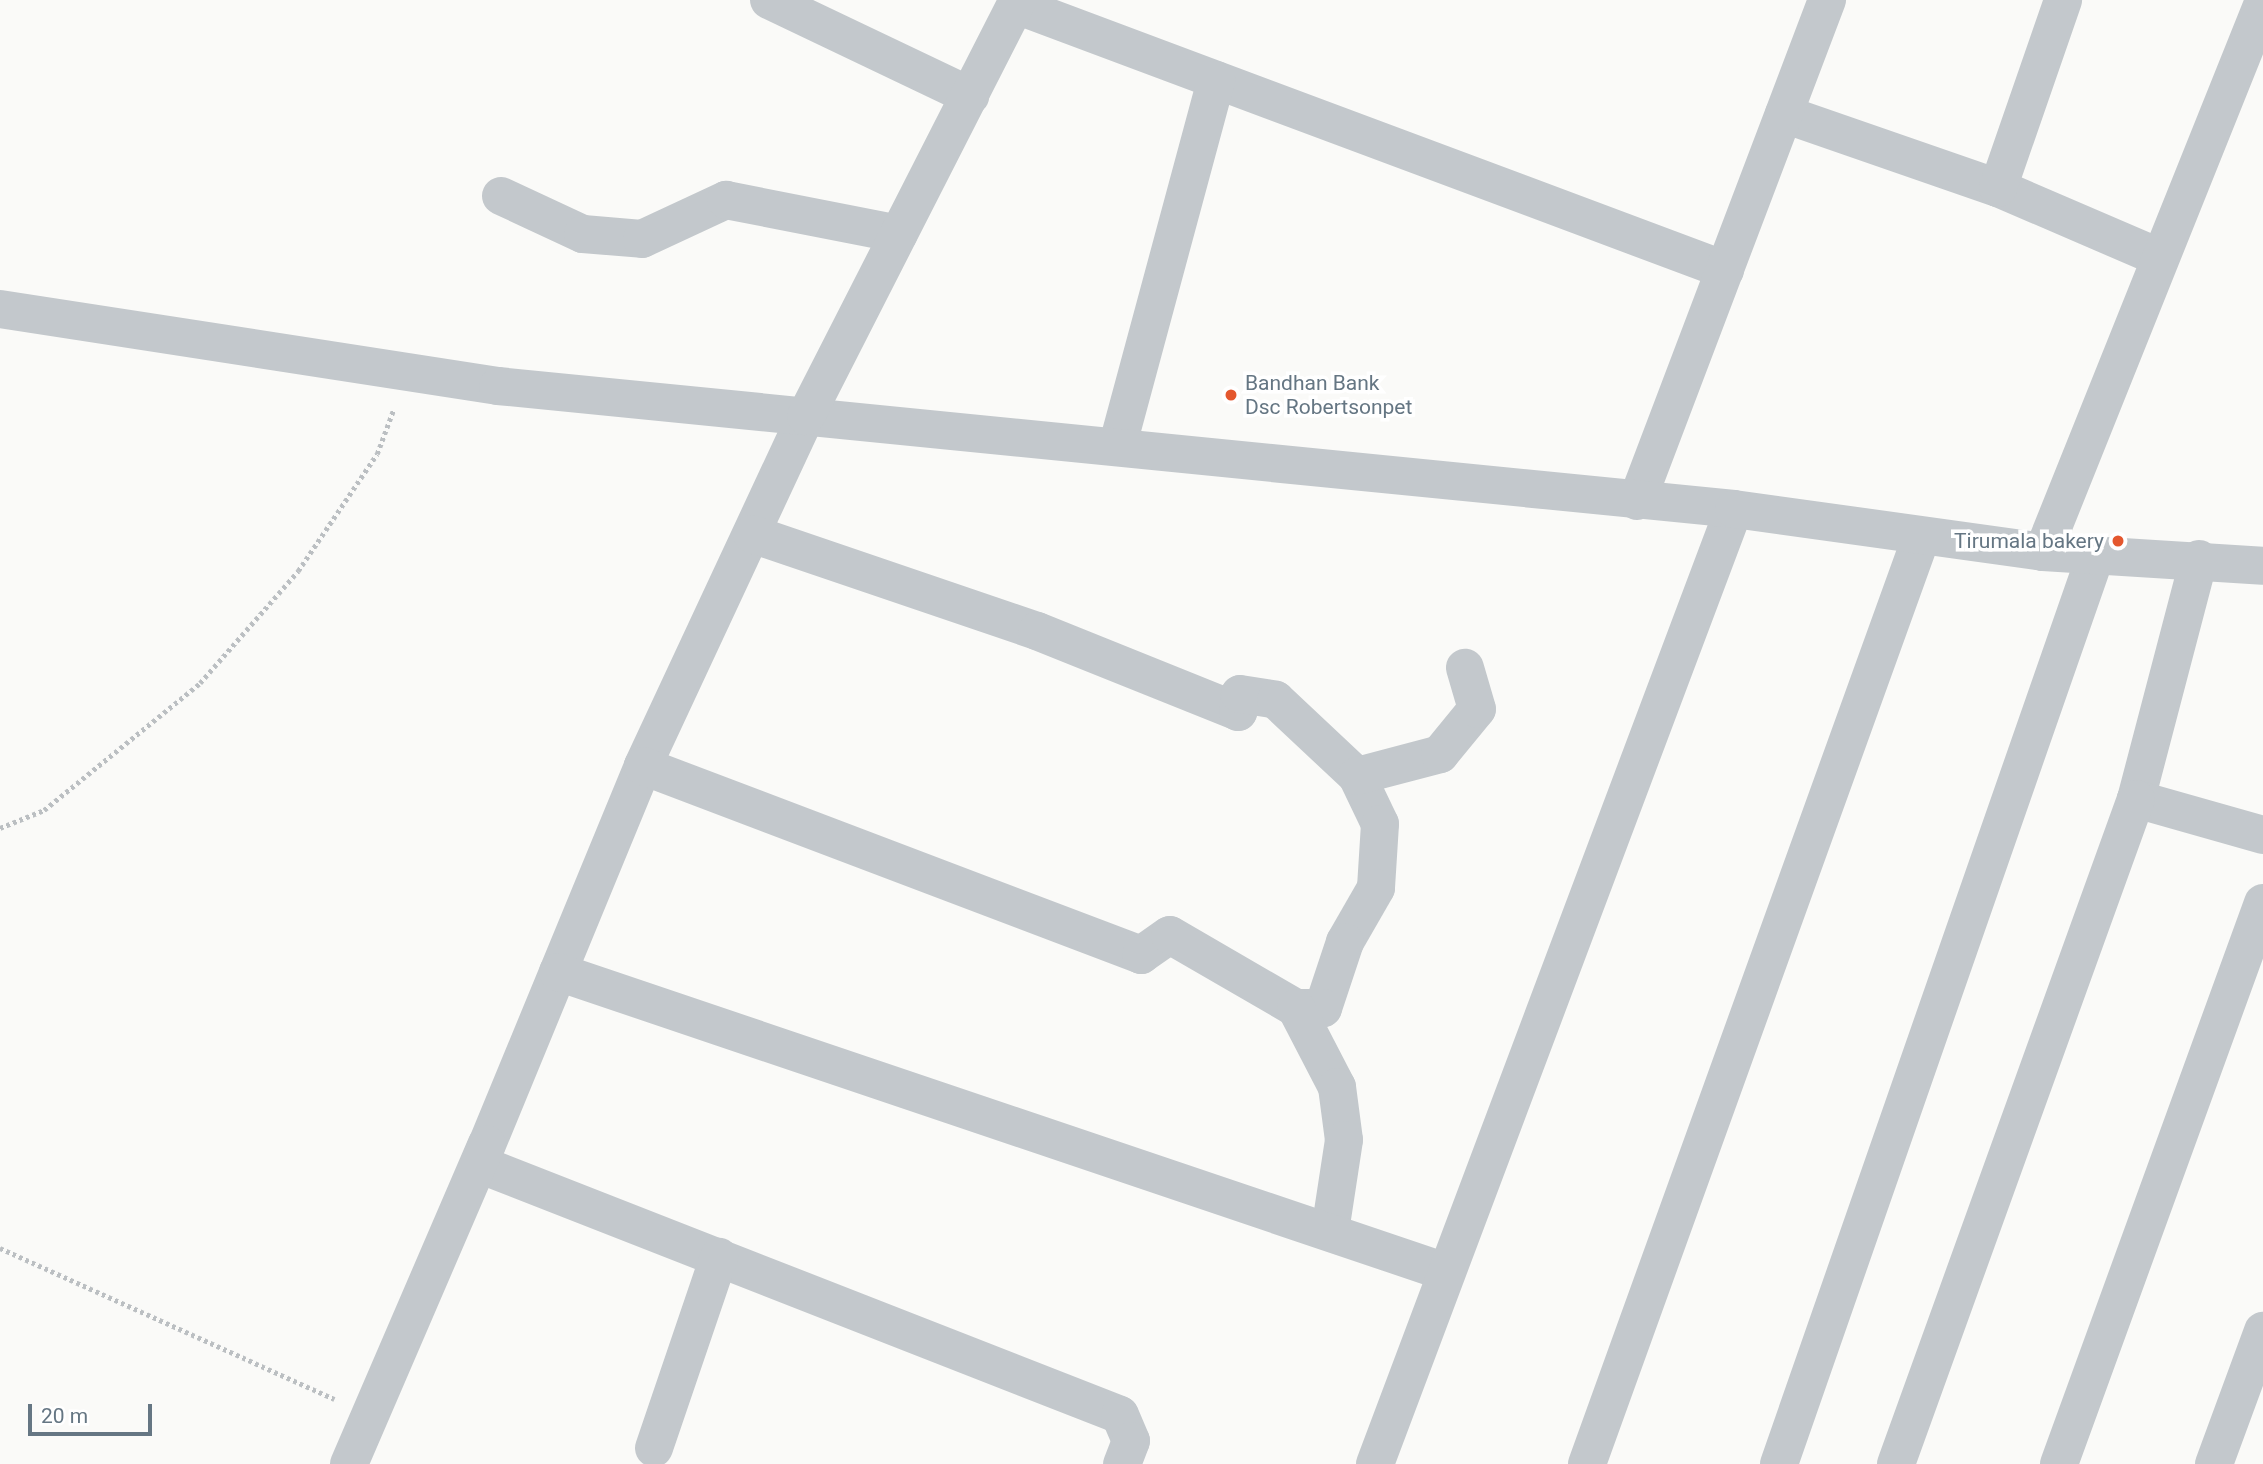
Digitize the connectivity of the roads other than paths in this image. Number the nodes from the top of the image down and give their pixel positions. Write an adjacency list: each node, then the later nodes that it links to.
1 (769, 0): 7 (street)
2 (1827, 0): 8 (street)
3 (2063, 0): 9 (street)
4 (1017, 2): 6 (street); 7 (street)
5 (2263, 2): 12 (street)
6 (1216, 80): 13 (street); 16 (street)
7 (970, 96): 11 (street)
8 (1784, 114): 9 (street); 13 (street)
9 (1998, 188): 12 (street)
10 (501, 196): 11 (street)
11 (899, 234): 15 (street)
12 (2158, 257): 21 (street)
13 (1725, 270): 17 (street)
14 (0, 309): 15 (street)
15 (806, 416): 16 (street); 19 (street)
16 (1118, 444): 17 (street)
17 (1637, 500): 18 (street)
18 (1734, 509): 20 (street); 36 (street)
19 (752, 534): 26 (street); 27 (street)
20 (1921, 538): 21 (street); 42 (street)
21 (2043, 552): 22 (street)
22 (2096, 554): 23 (street); 43 (street)
23 (2199, 559): 24 (street); 28 (street)
24 (2263, 566)
25 (1465, 668): 27 (street)
26 (643, 766): 31 (street); 32 (street)
27 (1357, 776): 32 (street)
28 (2136, 799): 29 (street); 44 (street)
29 (2263, 835)
30 (2263, 903): 45 (street)
31 (558, 972): 33 (street); 34 (street)
32 (1296, 1008): 34 (street)
33 (487, 1144): 35 (street); 39 (street)
34 (1330, 1231): 36 (street)
35 (719, 1257): 38 (street); 40 (street)
36 (1443, 1271): 41 (street)
37 (2263, 1331): 46 (street)
38 (654, 1448)
39 (349, 1464)
40 (1122, 1464)
41 (1375, 1464)
42 (1587, 1464)
43 (1779, 1464)
44 (1896, 1464)
45 (2059, 1464)
46 (2214, 1464)

